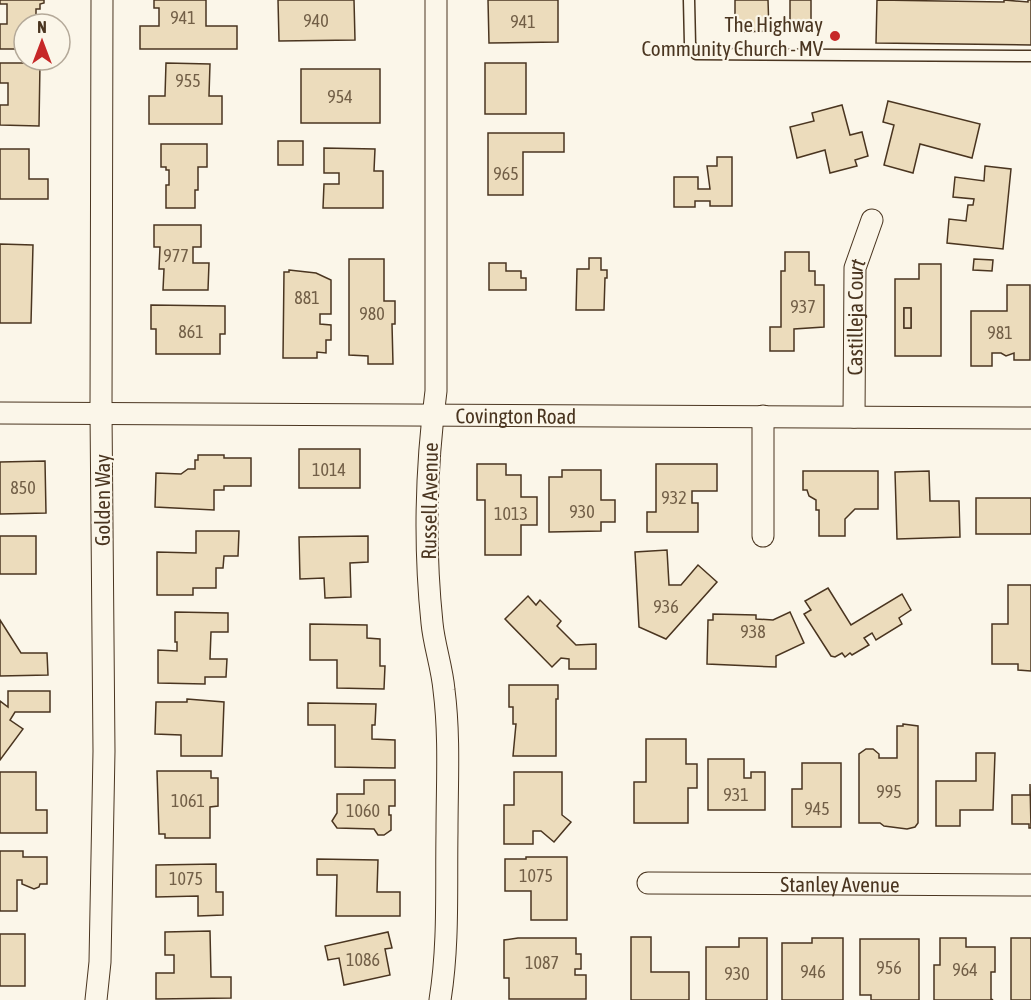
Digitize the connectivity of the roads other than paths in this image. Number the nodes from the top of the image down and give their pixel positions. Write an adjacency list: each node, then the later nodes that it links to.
1 (102, 0): 6 (street, Golden Way)
2 (436, 0): 8 (street, Russell Avenue)
3 (689, 0): 4 (lane)
4 (1031, 56)
5 (872, 220): 10 (street, Castilleja Court)
6 (102, 412): 7 (street, Covington Road); 8 (street, Covington Road); 15 (street, Golden Way)
7 (0, 413)
8 (433, 414): 9 (street, Covington Road); 16 (street, Russell Avenue)
9 (763, 416): 10 (street, Covington Road); 12 (street)
10 (854, 417): 11 (street, Covington Road)
11 (1031, 418)
12 (763, 536)
13 (648, 883): 14 (street, Stanley Avenue)
14 (1031, 885)
15 (96, 1000)
16 (441, 1000)

